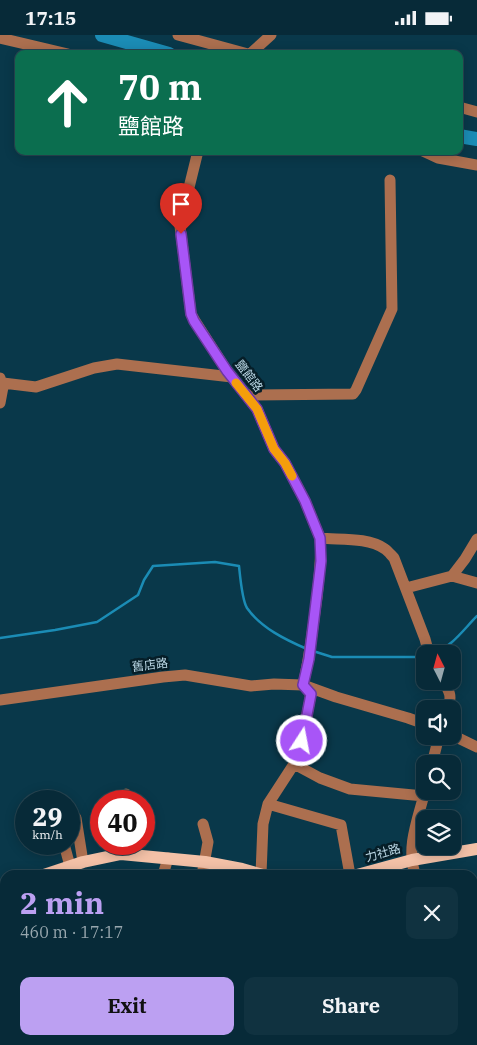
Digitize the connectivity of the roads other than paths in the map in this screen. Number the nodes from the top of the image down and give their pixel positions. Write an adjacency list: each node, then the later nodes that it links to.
1 (271, 35): 6 (street)
2 (183, 36): 5 (street)
3 (0, 38): 4 (street)
4 (51, 50)
5 (234, 50)
6 (254, 50)
7 (463, 108): 8 (street)
8 (477, 111)
9 (197, 155): 13 (street, 鹽館路)
10 (432, 155): 11 (street)
11 (477, 165)
12 (390, 180): 15 (street)
13 (232, 377): 14 (street); 15 (street, 鹽館路)
14 (1, 381): 16 (street)
15 (246, 395): 17 (street, 鹽館路)
16 (0, 403)
17 (320, 538): 21 (street); 23 (street, 鹽館路)
18 (477, 539): 19 (street)
19 (452, 575): 20 (street); 21 (street)
20 (477, 583)
21 (406, 589): 22 (street)
22 (426, 645)
23 (303, 685): 24 (street, 舊店路); 25 (street, 舊店路); 28 (street)
24 (0, 700)
25 (416, 721)
26 (461, 739): 27 (street)
27 (477, 747)
28 (294, 764): 29 (street); 31 (street)
29 (416, 793)
30 (423, 800): 39 (street)
31 (268, 804): 46 (street); 47 (street)
32 (203, 824): 40 (street)
33 (477, 849): 39 (main road, 力社路)
34 (71, 855): 41 (street)
35 (77, 855): 41 (street)
36 (104, 855): 41 (main road)
37 (155, 855): 38 (main road)
38 (168, 857): 40 (main road); 43 (street)
39 (412, 860): 48 (main road, 力社路); 49 (street)
40 (205, 861): 44 (street); 45 (main road)
41 (77, 864): 42 (main road)
42 (59, 870)
43 (164, 870)
44 (203, 870)
45 (245, 870)
46 (262, 870)
47 (349, 870)
48 (375, 870)
49 (414, 870)

